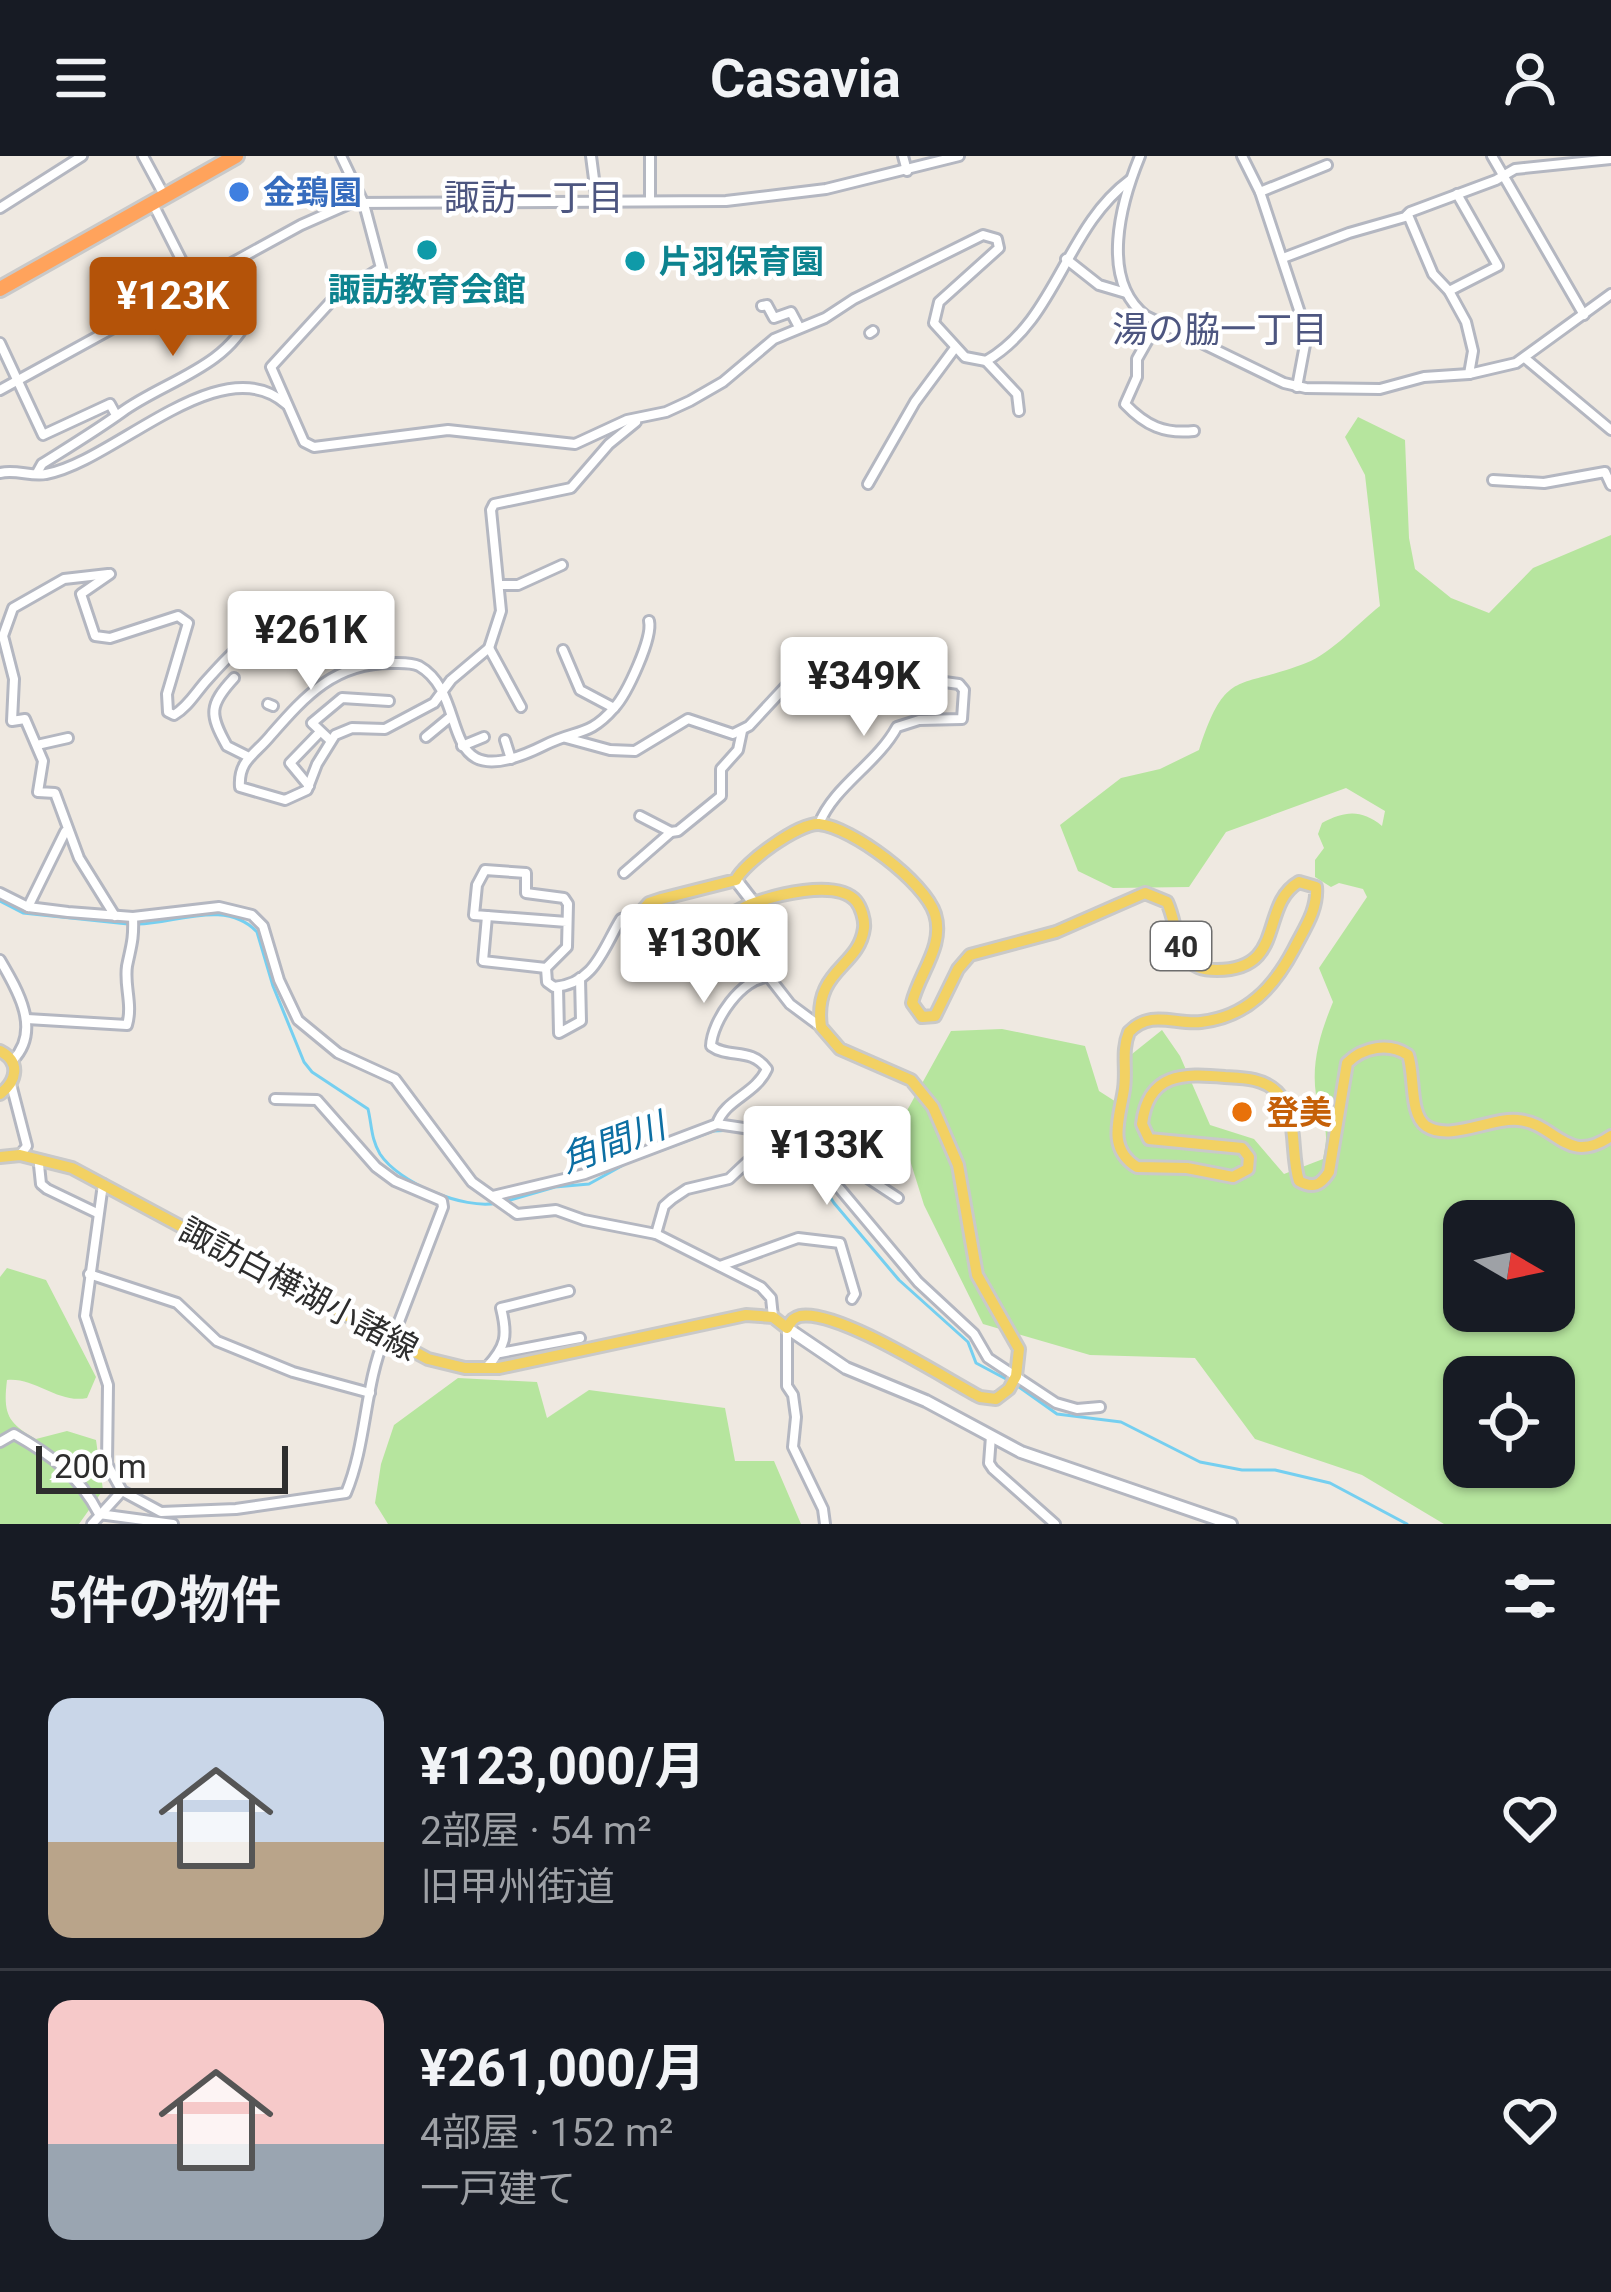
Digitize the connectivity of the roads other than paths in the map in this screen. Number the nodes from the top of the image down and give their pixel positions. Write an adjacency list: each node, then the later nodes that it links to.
1 (82, 156): 25 (street)
2 (143, 156): 21 (street)
3 (236, 156): 21 (highway)
4 (341, 156): 24 (street)
5 (591, 156): 23 (street)
6 (650, 156): 22 (street)
7 (903, 156): 15 (street)
8 (959, 156): 15 (street)
9 (1140, 156): 18 (street)
10 (1242, 156): 19 (street)
11 (1306, 156): 16 (street)
12 (1492, 156): 17 (street)
13 (1611, 159): 17 (street)
14 (1327, 165): 16 (street)
15 (907, 171): 22 (street)
16 (1312, 171): 19 (street)
17 (1504, 176): 20 (street); 36 (street)
18 (1130, 180): 28 (street); 33 (street)
19 (1260, 192): 27 (street)
20 (1457, 194): 26 (street); 32 (street)
21 (158, 199): 30 (street); 31 (highway)
22 (650, 201): 23 (street)
23 (597, 202): 24 (street)
24 (364, 204): 29 (street); 47 (street)
25 (0, 208)
26 (1408, 215): 27 (street); 32 (street)
27 (1282, 258): 45 (street)
28 (1066, 259): 33 (street); 42 (street)
29 (229, 265): 30 (street); 49 (street)
30 (193, 283): 44 (street)
31 (0, 289)
32 (1450, 291): 43 (street)
33 (1126, 293): 37 (street)
34 (1611, 294): 36 (street)
35 (762, 305): 38 (street)
36 (1584, 315): 41 (street)
37 (1158, 322): 45 (street); 52 (street)
38 (799, 327): 40 (street); 50 (street)
39 (0, 343): 44 (street)
40 (955, 348): 42 (street); 56 (street)
41 (1526, 359): 43 (street); 51 (street)
42 (986, 361): 48 (street)
43 (1468, 374): 45 (street)
44 (17, 380): 46 (street); 49 (street)
45 (1297, 387)
46 (0, 390)
47 (287, 405): 50 (street); 54 (street)
48 (1019, 411)
49 (116, 415): 54 (street)
50 (637, 421): 59 (street)
51 (1611, 430)
52 (1194, 431)
53 (0, 473): 54 (street)
54 (37, 473)
55 (1493, 479): 57 (street)
56 (868, 484)
57 (1611, 485)
58 (562, 565): 59 (street)
59 (501, 585): 60 (street)
60 (501, 611): 61 (street); 63 (street)
61 (514, 612)
62 (649, 621): 72 (street)
63 (489, 648): 69 (street); 71 (street)
64 (563, 650): 72 (street)
65 (413, 657): 67 (street)
66 (360, 662): 67 (street); 82 (street); 84 (street)
67 (420, 667): 69 (street)
68 (234, 678): 84 (street)
69 (444, 691): 73 (street); 80 (street)
70 (389, 701): 75 (street)
71 (521, 707)
72 (614, 708): 79 (street)
73 (449, 718): 76 (street); 83 (street)
74 (742, 731): 79 (street); 89 (street); 91 (street)
75 (319, 733): 80 (street); 87 (street)
76 (426, 737)
77 (484, 737): 83 (street)
78 (68, 738): 82 (street)
79 (566, 738): 85 (street)
80 (330, 740): 87 (street)
81 (505, 740): 85 (street)
82 (37, 745): 90 (street)
83 (462, 746): 85 (street)
84 (248, 757): 87 (street)
85 (511, 759)
86 (322, 783): 87 (street)
87 (308, 788)
88 (640, 816): 91 (street)
89 (818, 824): 93 (main road); 114 (main road, 40)
90 (65, 830): 96 (street); 98 (street)
91 (671, 832): 92 (street)
92 (624, 873)
93 (736, 880): 95 (street); 97 (main road)
94 (0, 893): 96 (street)
95 (753, 902): 97 (main road); 107 (main road)
96 (28, 907): 98 (street)
97 (640, 913): 104 (street)
98 (115, 916): 101 (street)
99 (487, 916): 100 (street); 100 (street); 103 (street)
100 (567, 922): 103 (street)
101 (134, 923): 106 (street); 120 (street)
102 (0, 960): 106 (street)
103 (546, 968): 105 (street)
104 (580, 978): 105 (street); 105 (street)
105 (558, 987)
106 (27, 1019): 109 (street)
107 (821, 1027): 113 (street); 134 (main road)
108 (0, 1051): 109 (main road)
109 (13, 1060): 110 (main road)
110 (11, 1084): 111 (main road); 116 (street)
111 (0, 1094)
112 (274, 1100): 130 (street)
113 (717, 1124): 115 (street); 120 (street)
114 (1611, 1136)
115 (804, 1147): 121 (street); 123 (street); 134 (street)
116 (20, 1155): 117 (main road, 諏訪白樺湖小諸線); 119 (main road, 諏訪白樺湖小諸線)
117 (0, 1157)
118 (38, 1165): 122 (street)
119 (104, 1183): 122 (street); 130 (main road, 諏訪白樺湖小諸線)
120 (493, 1197): 123 (street)
121 (898, 1198)
122 (97, 1213): 125 (street)
123 (656, 1234): 124 (street)
124 (719, 1266): 127 (street); 128 (street)
125 (89, 1274): 135 (street); 139 (street)
126 (569, 1292): 132 (street)
127 (852, 1299)
128 (773, 1317): 129 (main road); 133 (main road, 諏訪白樺湖小諸線)
129 (787, 1328): 134 (main road); 137 (street); 144 (street)
130 (386, 1337): 133 (main road, 諏訪白樺湖小諸線); 135 (street)
131 (580, 1338): 132 (street)
132 (500, 1353): 133 (street)
133 (487, 1368)
134 (1016, 1376): 136 (street)
135 (370, 1393): 141 (street)
136 (1100, 1407)
137 (991, 1436): 145 (street); 146 (street)
138 (0, 1442): 140 (street)
139 (122, 1491): 140 (street); 141 (street)
140 (99, 1514): 141 (street); 142 (street)
141 (161, 1520): 143 (street)
142 (92, 1524)
143 (173, 1524)
144 (825, 1524)
145 (1055, 1524)
146 (1231, 1524)

